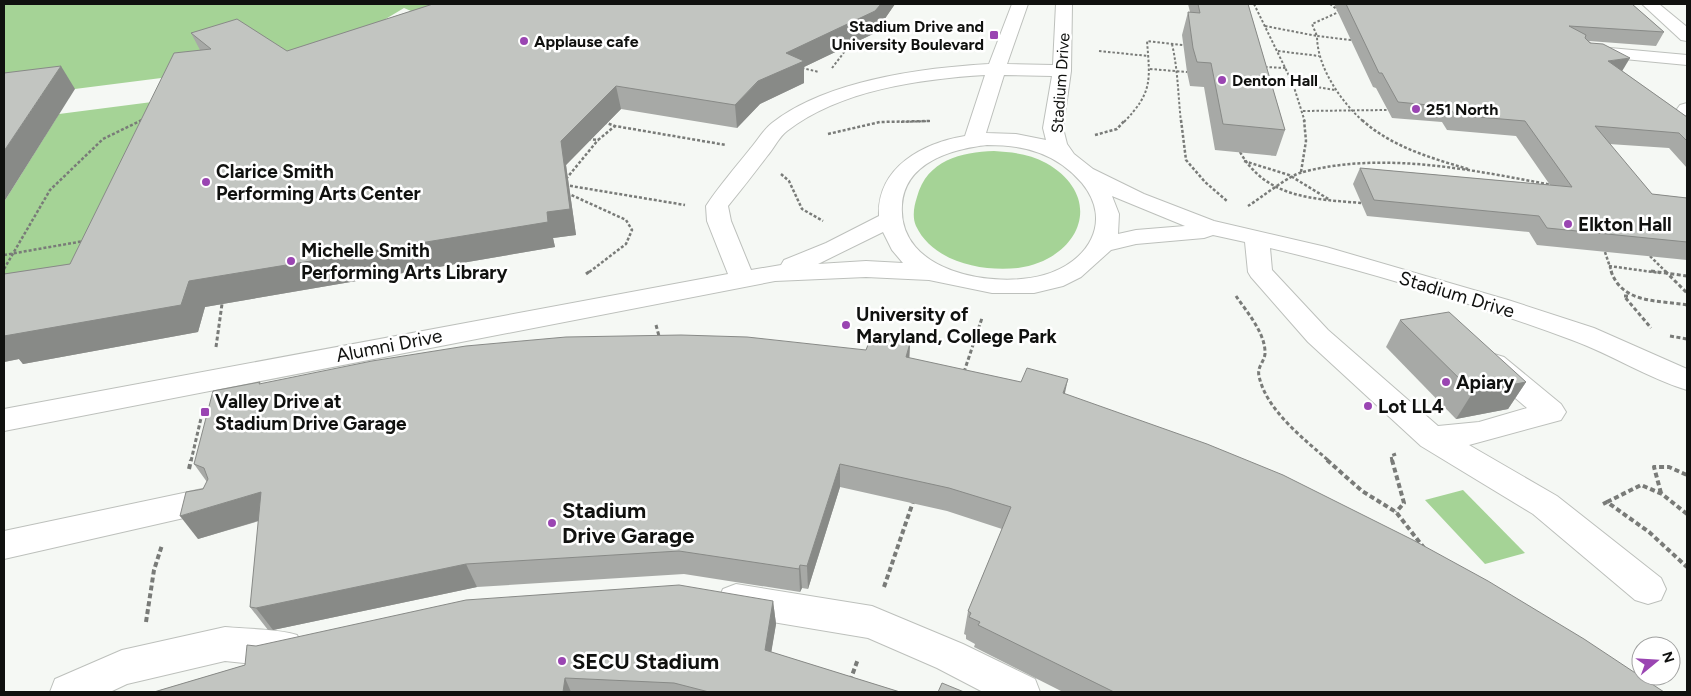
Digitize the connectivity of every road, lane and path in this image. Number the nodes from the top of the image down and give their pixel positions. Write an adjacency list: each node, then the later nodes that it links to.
1 (1020, 4): 24 (street)
2 (1064, 4): 26 (street, Stadium Drive)
3 (1254, 4): 8 (path)
4 (1330, 4): 7 (path)
5 (1650, 4): 10 (street)
6 (1349, 10): 7 (path)
7 (1340, 11): 9 (path)
8 (1265, 26): 9 (path); 15 (path)
9 (1317, 36): 11 (path); 19 (path)
10 (1687, 36)
11 (1351, 40)
12 (852, 41): 22 (path)
13 (1172, 44): 14 (path); 18 (path); 27 (path)
14 (1183, 45)
15 (1278, 50): 19 (path); 23 (path)
16 (1099, 51): 18 (path)
17 (1588, 52): 20 (street)
18 (1148, 56): 25 (path)
19 (1319, 56): 30 (path)
20 (1687, 60)
21 (1262, 67): 23 (path)
22 (802, 68)
23 (1286, 68): 29 (path)
24 (996, 69): 26 (street); 38 (street); 41 (street)
25 (1150, 69): 27 (path); 39 (path)
26 (1062, 71): 45 (street, Stadium Drive)
27 (1178, 71): 28 (path); 58 (path)
28 (1187, 72)
29 (1291, 83): 30 (path); 33 (path)
30 (1336, 90): 31 (path)
31 (1349, 110): 32 (path); 33 (path); 48 (path)
32 (1388, 110)
33 (1303, 111): 49 (path)
34 (145, 119): 67 (path)
35 (599, 119): 37 (path)
36 (936, 121): 38 (path)
37 (615, 126): 40 (path); 43 (path)
38 (771, 135): 47 (street)
39 (1095, 135)
40 (598, 140): 42 (path); 52 (path)
41 (974, 140): 45 (street); 60 (street)
42 (582, 143)
43 (732, 146)
44 (1240, 152): 46 (path)
45 (1067, 159): 50 (street)
46 (1244, 161): 51 (path); 54 (path)
47 (750, 163): 61 (path); 77 (street)
48 (1476, 171): 49 (path); 53 (path)
49 (1300, 172): 51 (path)
50 (1086, 174): 62 (street, Stadium Drive); 64 (street)
51 (1294, 177): 54 (path); 55 (path)
52 (562, 184): 57 (path); 75 (path)
53 (1560, 186)
54 (1278, 188): 55 (path); 59 (path)
55 (1330, 200): 56 (path)
56 (1361, 203)
57 (688, 205)
58 (1234, 205)
59 (1240, 209)
60 (889, 220): 72 (street); 73 (street)
61 (830, 225)
62 (1220, 229): 63 (street, Stadium Drive); 64 (street, Stadium Drive)
63 (1257, 237): 90 (street, Stadium Drive); 93 (street)
64 (1102, 245): 72 (street)
65 (83, 249): 67 (path)
66 (1604, 252): 70 (path)
67 (13, 254): 68 (path); 71 (path)
68 (4, 255)
69 (1650, 256): 74 (path)
70 (1609, 266): 74 (path); 80 (path)
71 (4, 269)
72 (931, 272): 73 (street)
73 (775, 273): 77 (street, Alumni Drive)
74 (1667, 273): 76 (path); 78 (path)
75 (586, 274)
76 (1687, 276)
77 (742, 279): 91 (street, Alumni Drive)
78 (1687, 293)
79 (1235, 295): 100 (path)
80 (1629, 296): 82 (path); 84 (path)
81 (222, 304): 86 (path)
82 (1687, 305)
83 (982, 318): 89 (path)
84 (1656, 334)
85 (1664, 335): 87 (path)
86 (218, 338)
87 (1687, 339)
88 (1494, 364): 93 (street)
89 (962, 376)
90 (1687, 380)
91 (4, 420)
92 (200, 425): 95 (path)
93 (1432, 438): 100 (path); 104 (street)
94 (205, 440): 95 (path)
95 (195, 441): 99 (path)
96 (1687, 475): 97 (path)
97 (1662, 494): 98 (path); 101 (path)
98 (1607, 502)
99 (192, 505): 102 (street); 107 (path)
100 (1396, 512): 103 (path)
101 (1687, 514)
102 (4, 545)
103 (1425, 549)
104 (1648, 589)
105 (704, 594): 109 (street)
106 (312, 641): 107 (street)
107 (140, 664): 108 (street)
108 (69, 692)
109 (1021, 692)

